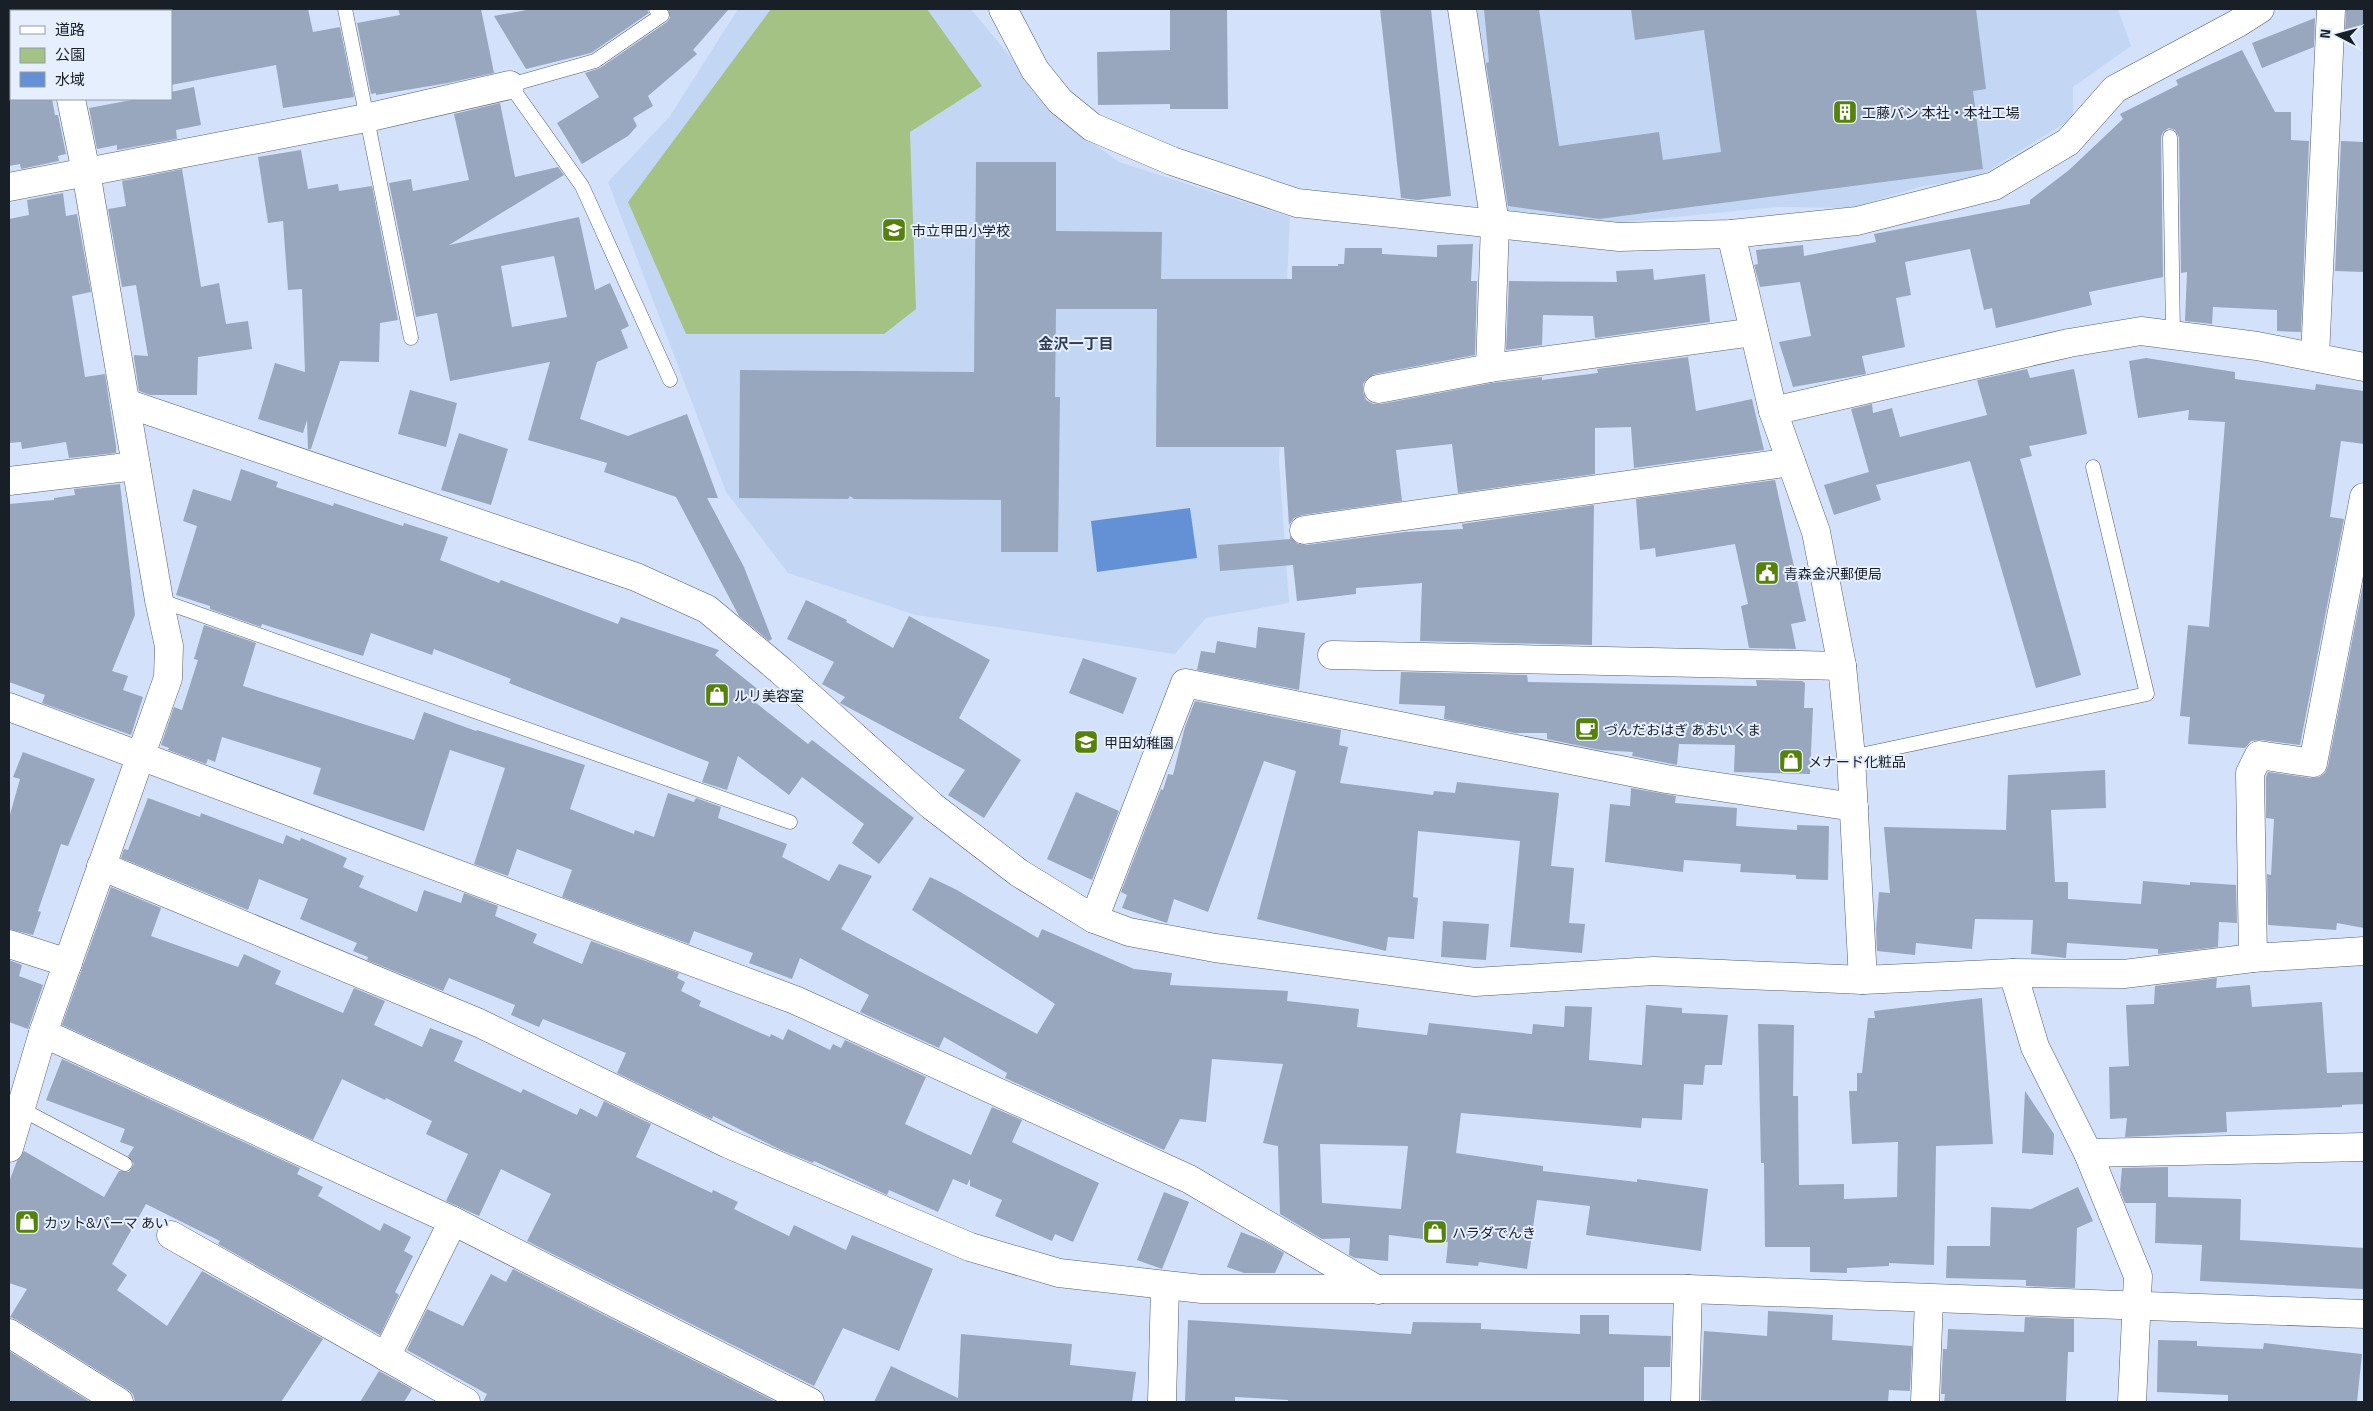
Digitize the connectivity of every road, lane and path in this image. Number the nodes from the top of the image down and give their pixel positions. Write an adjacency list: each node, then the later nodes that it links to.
1 (345, 9): 9 (lane)
2 (656, 9): 7 (lane)
3 (1003, 9): 13 (street)
4 (1462, 9): 13 (street)
5 (2260, 9): 14 (street)
6 (2331, 9): 18 (street)
7 (510, 86): 9 (street); 21 (lane)
8 (71, 100): 11 (street)
9 (366, 118): 11 (street); 17 (lane)
10 (2170, 137): 16 (lane)
11 (86, 172): 12 (street); 23 (street)
12 (9, 187)
13 (1495, 224): 14 (street); 20 (street)
14 (1731, 234): 15 (street)
15 (1754, 332): 20 (street); 24 (street)
16 (2173, 336): 18 (street); 24 (street)
17 (411, 338)
18 (2314, 358): 19 (street)
19 (2364, 367)
20 (1490, 368): 22 (street)
21 (670, 380)
22 (1378, 389)
23 (126, 403): 26 (street); 40 (street)
24 (1773, 411): 25 (street)
25 (1791, 462): 30 (street); 33 (street)
26 (136, 466): 28 (street); 31 (street)
27 (2093, 467): 36 (lane)
28 (9, 481)
29 (2364, 497): 43 (street)
30 (1304, 530)
31 (159, 600): 35 (street); 38 (lane)
32 (1332, 655): 33 (street)
33 (1842, 666): 36 (street)
34 (9, 707): 35 (street)
35 (142, 755): 39 (street); 56 (street)
36 (1851, 757): 37 (street)
37 (1854, 807): 40 (street); 46 (street)
38 (790, 822)
39 (101, 866): 44 (street); 55 (street)
40 (1094, 919): 46 (street)
41 (9, 944): 44 (street)
42 (2364, 951): 43 (street)
43 (2252, 958): 45 (street)
44 (68, 963): 47 (street)
45 (2013, 972): 46 (street); 51 (street)
46 (1863, 980)
47 (44, 1033): 48 (street); 53 (street)
48 (21, 1109): 50 (street); 52 (lane)
49 (2364, 1147): 51 (street)
50 (9, 1148)
51 (2088, 1153): 59 (street)
52 (125, 1164)
53 (453, 1221): 62 (street); 65 (street)
54 (171, 1235): 62 (street)
55 (1165, 1286): 56 (street); 66 (street)
56 (1378, 1290): 57 (street)
57 (1688, 1290): 58 (street); 67 (street)
58 (1928, 1300): 59 (street); 68 (street)
59 (2136, 1305): 60 (street); 69 (street)
60 (2364, 1314)
61 (9, 1333): 63 (street)
62 (386, 1357): 64 (street)
63 (120, 1402)
64 (466, 1402)
65 (810, 1402)
66 (1162, 1402)
67 (1685, 1402)
68 (1925, 1402)
69 (2132, 1402)

